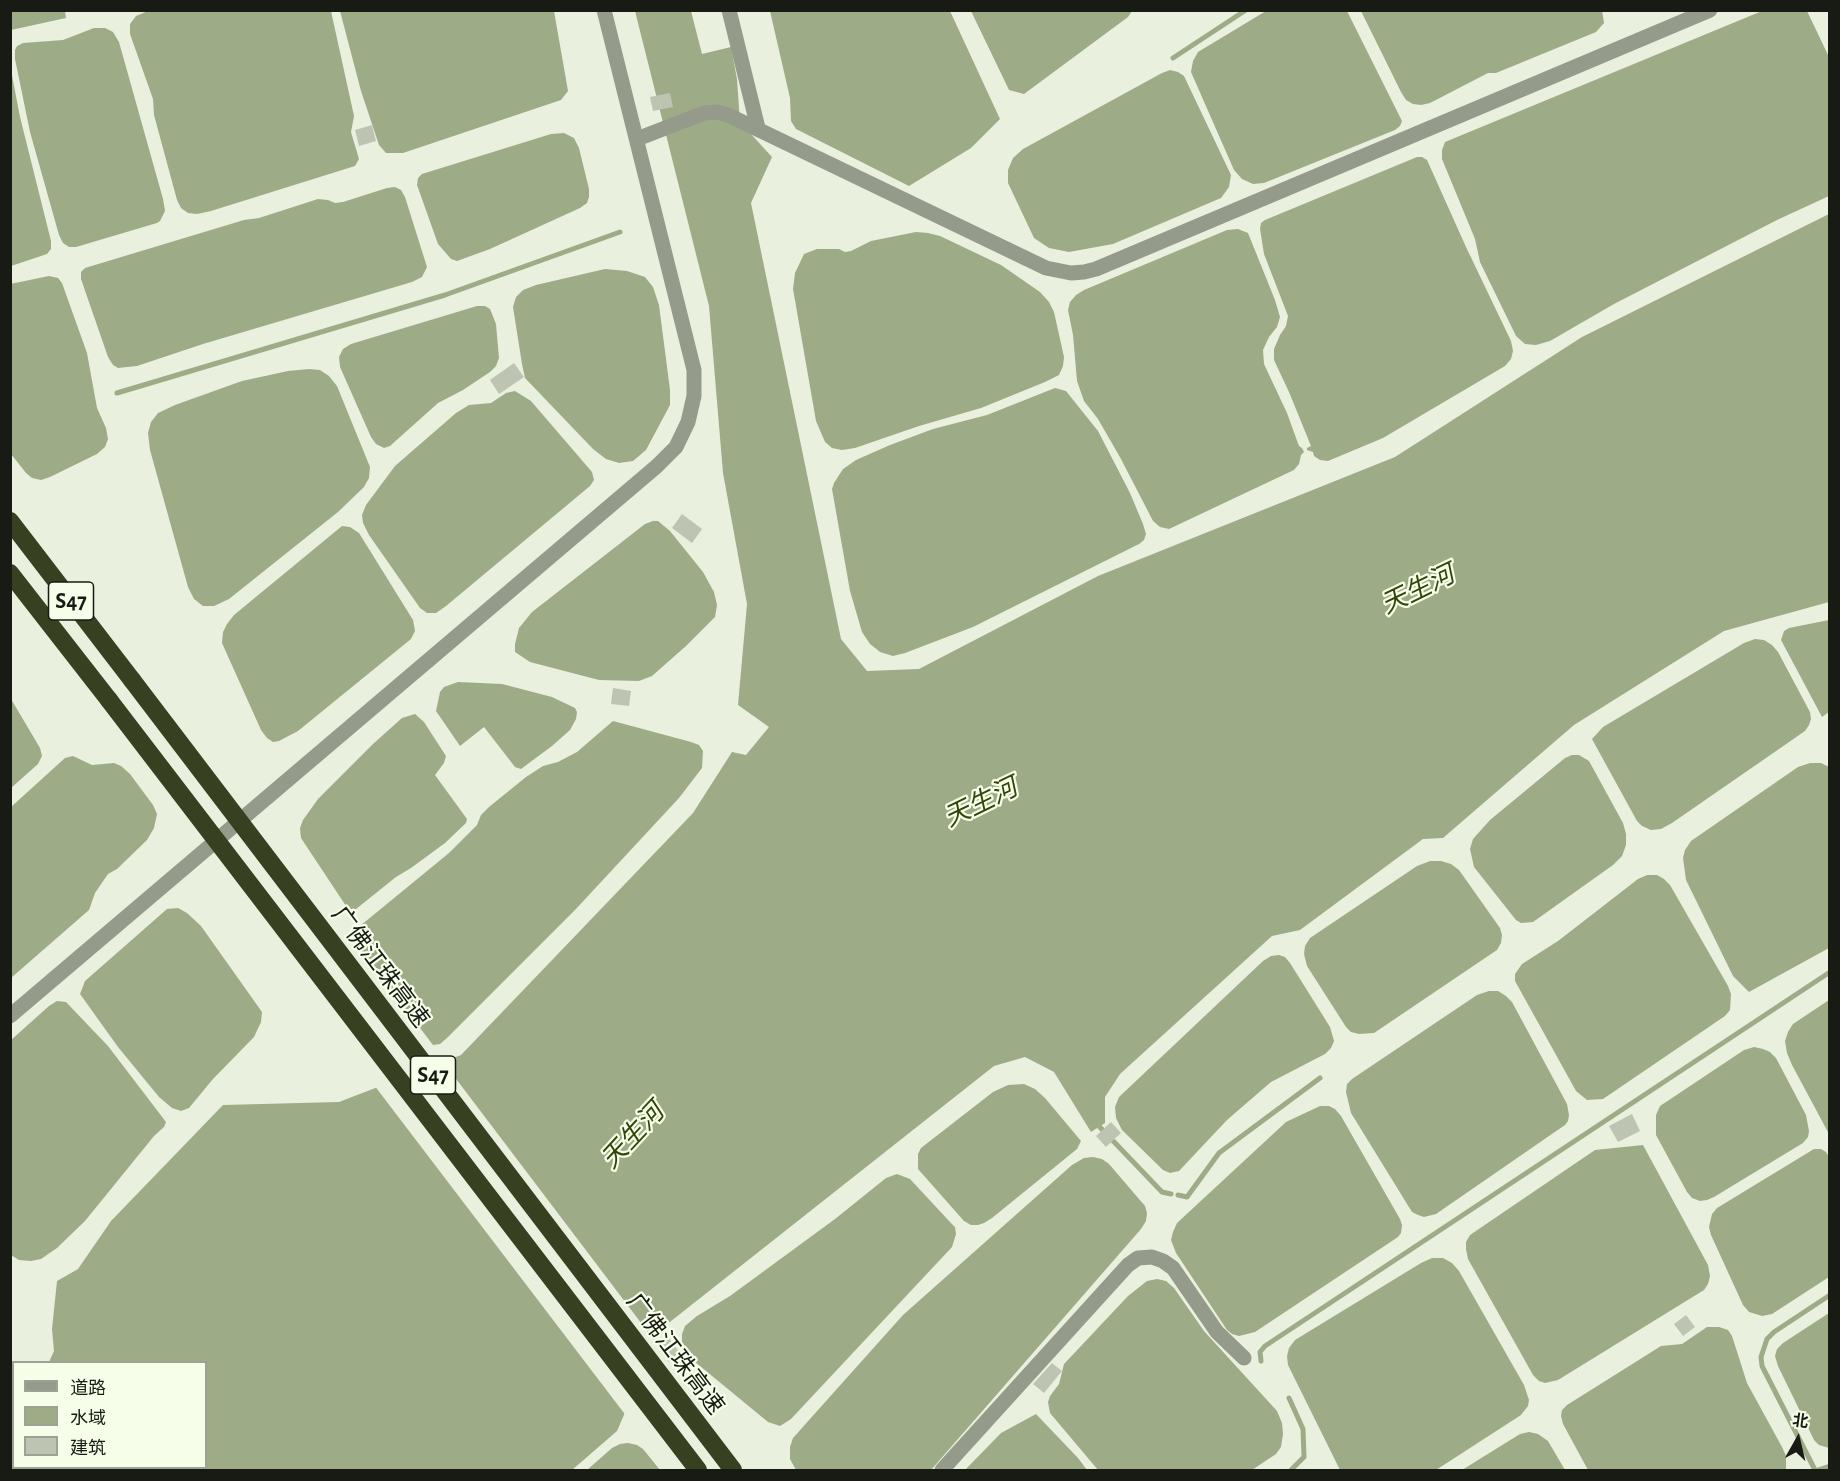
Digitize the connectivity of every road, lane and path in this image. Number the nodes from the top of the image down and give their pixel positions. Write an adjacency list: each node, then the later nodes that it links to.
1 (604, 10): 5 (street)
2 (729, 10): 4 (street)
3 (1710, 10): 4 (street)
4 (758, 128): 5 (street)
5 (637, 139): 8 (street)
6 (10, 522): 11 (highway, 广佛江珠高速 / S47, bridge)
7 (10, 573): 10 (highway, S47, bridge)
8 (10, 1016)
9 (1244, 1358): 12 (street)
10 (698, 1470)
11 (733, 1470)
12 (942, 1470)

